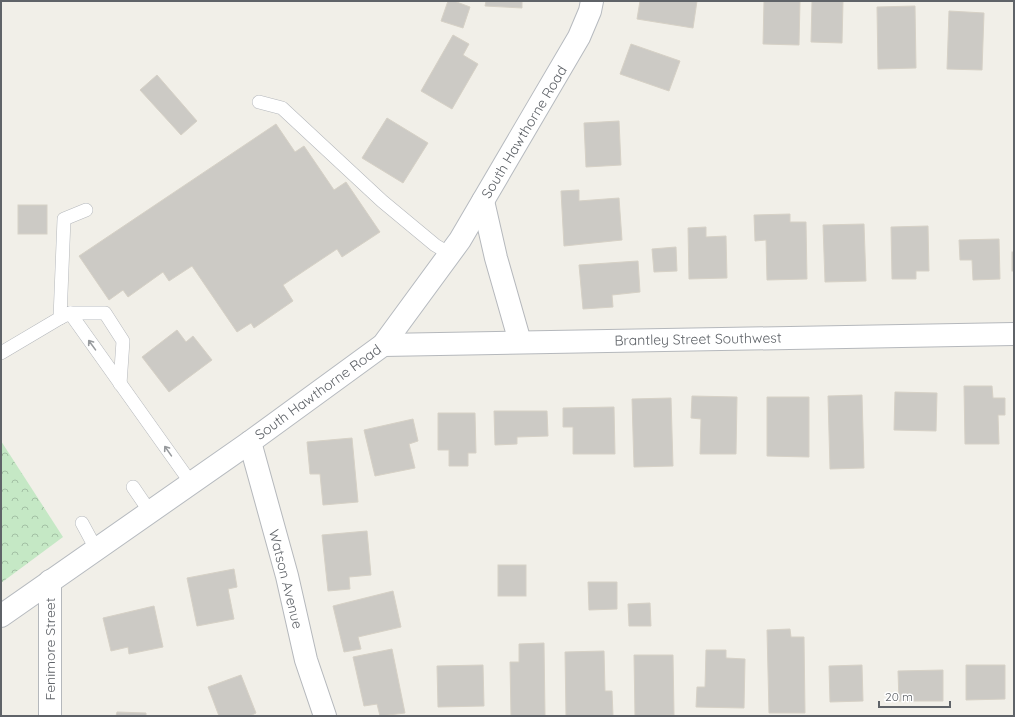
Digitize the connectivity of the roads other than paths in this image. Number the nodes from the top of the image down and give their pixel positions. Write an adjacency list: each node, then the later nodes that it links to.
1 (592, 1): 3 (street, South Hawthorne Road)
2 (258, 102): 5 (lane)
3 (483, 201): 5 (street, South Hawthorne Road); 8 (street)
4 (86, 210): 6 (lane)
5 (450, 254): 9 (street, South Hawthorne Road)
6 (65, 316): 10 (lane); 11 (lane, one-way to 6); 11 (lane)
7 (1014, 334): 8 (street, Brantley Street Southwest)
8 (520, 342): 9 (street, Brantley Street Southwest)
9 (383, 345): 12 (street, South Hawthorne Road)
10 (1, 353)
11 (120, 384): 13 (lane, one-way to 11)
12 (250, 442): 13 (street, South Hawthorne Road); 21 (street, Watson Avenue)
13 (191, 483): 15 (street, South Hawthorne Road)
14 (133, 487): 15 (lane)
15 (150, 512): 17 (street, South Hawthorne Road)
16 (82, 523): 17 (lane)
17 (96, 549): 18 (street, South Hawthorne Road)
18 (50, 581): 19 (street, South Hawthorne Road); 20 (street, Fenimore Street)
19 (1, 616)
20 (50, 716)
21 (325, 716)

